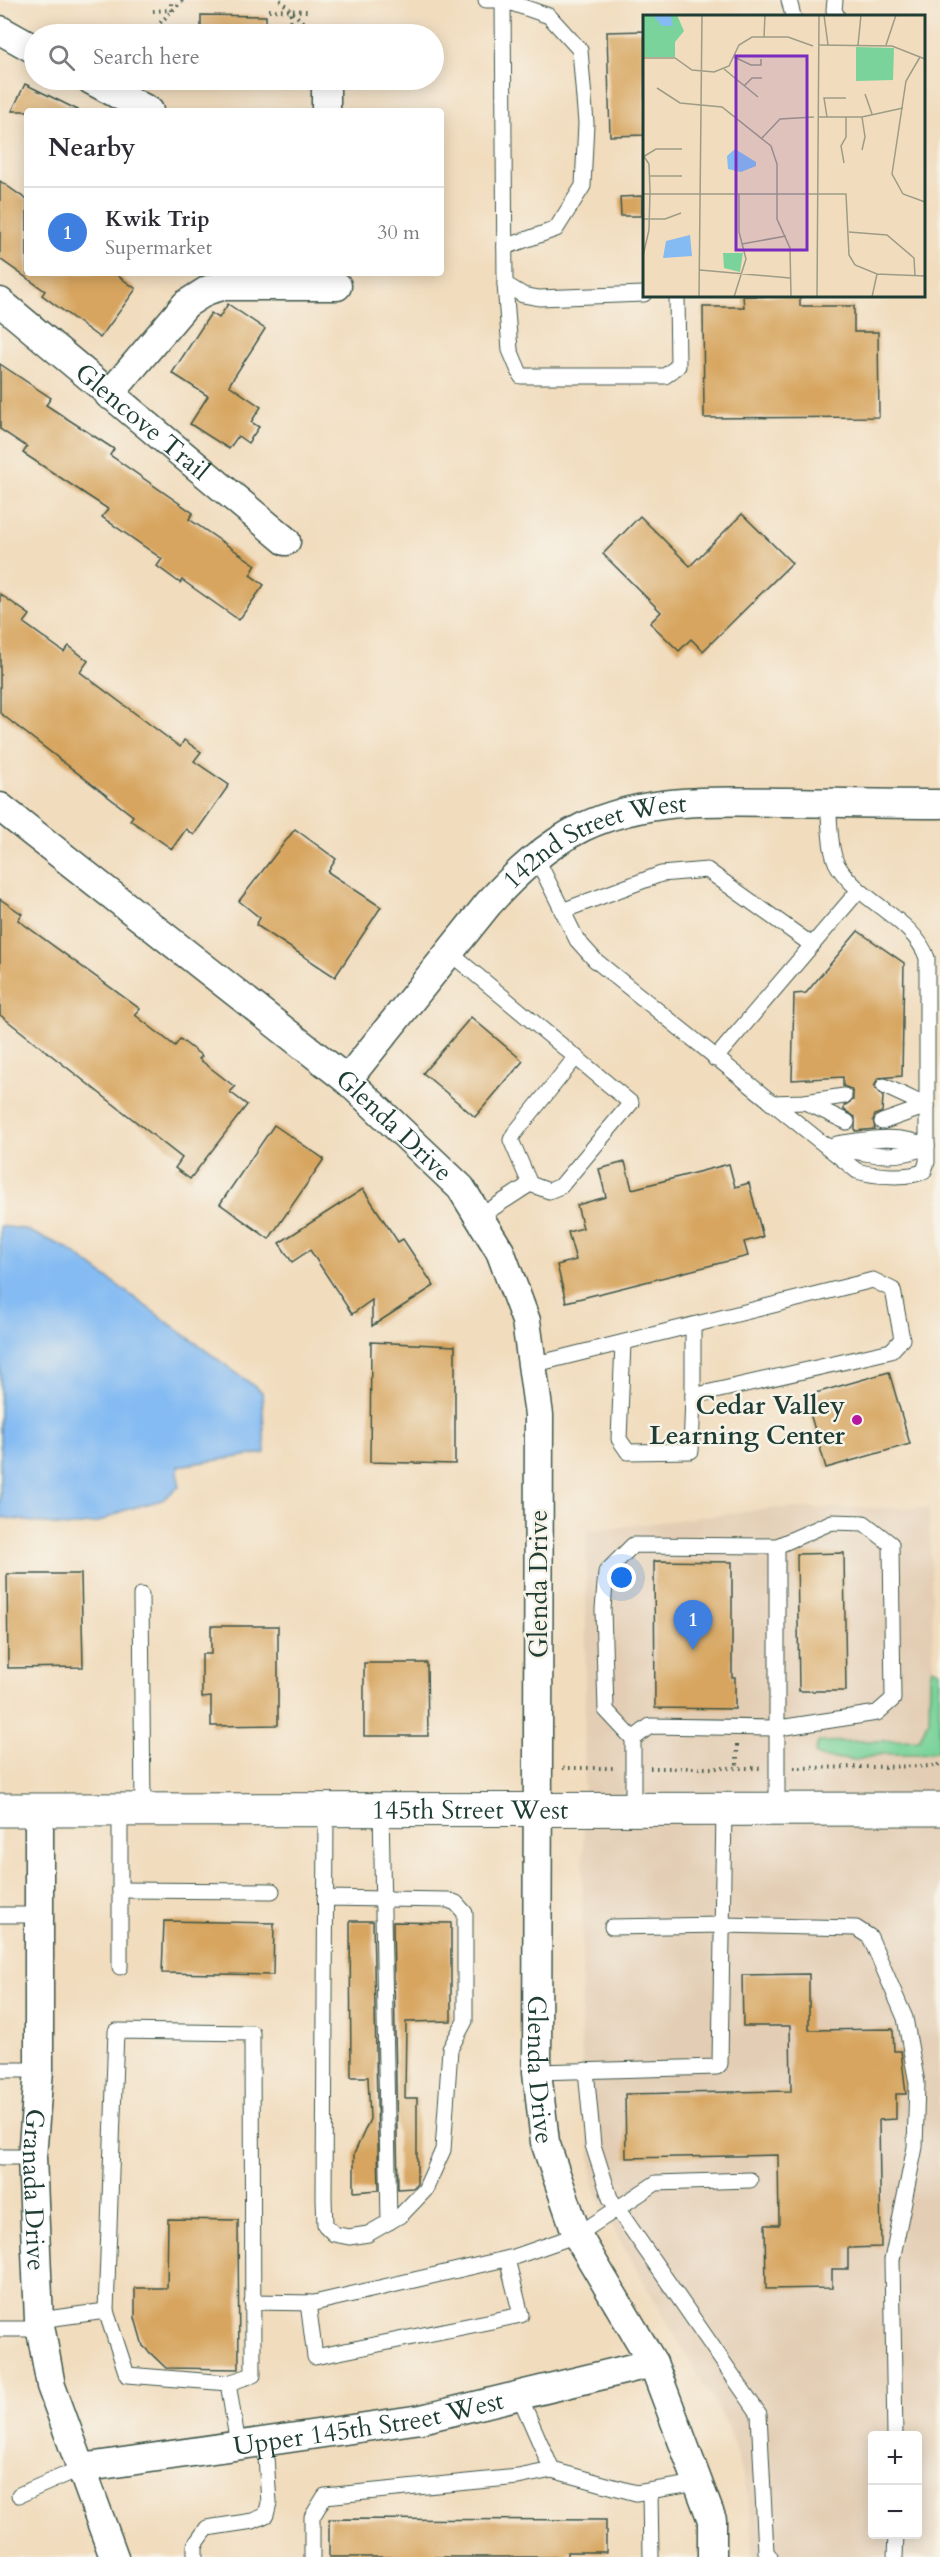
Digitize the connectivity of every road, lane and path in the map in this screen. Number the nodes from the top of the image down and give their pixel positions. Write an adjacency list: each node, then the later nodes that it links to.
1 (171, 0): 10 (path)
2 (183, 0): 10 (path)
3 (280, 0): 11 (path)
4 (486, 0): 5 (lane)
5 (502, 0): 22 (lane); 22 (lane)
6 (789, 0): 13 (lane)
7 (835, 0): 14 (lane)
8 (269, 10): 11 (path)
9 (153, 11): 10 (path)
10 (171, 11): 15 (path)
11 (291, 11): 12 (path); 16 (path); 17 (path)
12 (308, 11)
13 (793, 15)
14 (836, 15)
15 (159, 24)
16 (290, 24)
17 (305, 24)
18 (110, 90): 20 (street)
19 (326, 90): 21 (street)
20 (143, 108)
21 (326, 108)
22 (505, 247): 23 (lane)
23 (506, 284): 25 (lane); 26 (lane)
24 (337, 286): 28 (street)
25 (643, 294)
26 (677, 297)
27 (0, 302): 28 (street, Glencove Trail)
28 (109, 395): 29 (street, Glencove Trail)
29 (286, 541)
30 (828, 803): 31 (street, 142nd Street West); 33 (street, 142nd Street West); 34 (lane)
31 (940, 804)
32 (0, 807): 40 (street, Glenda Drive)
33 (536, 857): 35 (lane); 37 (street, 142nd Street West)
34 (859, 890): 36 (lane); 43 (lane)
35 (562, 911): 36 (lane); 39 (lane)
36 (812, 945): 39 (lane)
37 (450, 954): 38 (lane); 40 (street, 142nd Street West)
38 (576, 1057): 46 (lane); 46 (lane)
39 (715, 1059): 42 (lane)
40 (347, 1080): 47 (street, Glenda Drive)
41 (805, 1102): 41 (lane); 42 (lane)
42 (771, 1103): 44 (lane)
43 (927, 1106): 43 (lane); 45 (lane)
44 (826, 1146): 45 (lane); 45 (lane)
45 (927, 1146)
46 (530, 1184): 47 (lane)
47 (479, 1217): 50 (street, Glenda Drive)
48 (693, 1325): 49 (lane); 51 (lane); 51 (lane)
49 (623, 1343): 50 (lane); 51 (lane)
50 (532, 1365): 58 (street, Glenda Drive)
51 (693, 1396)
52 (777, 1546): 54 (lane); 54 (lane); 55 (lane)
53 (141, 1594): 64 (lane)
54 (778, 1728): 55 (lane); 61 (lane)
55 (633, 1739): 59 (lane)
56 (737, 1743): 60 (path)
57 (940, 1763): 61 (path)
58 (538, 1768): 59 (path); 62 (street, Glenda Drive)
59 (633, 1768): 60 (path); 63 (lane)
60 (737, 1768): 61 (path)
61 (778, 1768): 67 (lane)
62 (538, 1808): 63 (street, 145th Street West); 66 (street, 145th Street West); 84 (street, Glenda Drive)
63 (633, 1808): 71 (street, 145th Street West)
64 (132, 1809): 65 (street, 145th Street West); 70 (street, 145th Street West); 72 (lane)
65 (326, 1809): 66 (street, 145th Street West); 74 (lane)
66 (381, 1809): 75 (lane)
67 (777, 1809): 68 (street, 145th Street West); 71 (street, 145th Street West)
68 (940, 1809)
69 (0, 1810): 70 (street, 145th Street West)
70 (39, 1810): 77 (street, Granada Drive)
71 (724, 1810): 78 (lane)
72 (120, 1890): 73 (lane); 80 (lane)
73 (272, 1891)
74 (326, 1898): 75 (lane); 89 (lane)
75 (381, 1898): 89 (lane); 89 (lane)
76 (0, 1915): 77 (lane)
77 (39, 1915): 82 (street, Granada Drive)
78 (721, 1925): 79 (lane); 83 (lane); 100 (lane)
79 (612, 1927)
80 (120, 1967)
81 (0, 2070): 82 (lane)
82 (39, 2070): 86 (street, Granada Drive)
83 (586, 2070): 84 (lane); 88 (lane)
84 (537, 2072): 90 (street, Glenda Drive)
85 (0, 2157): 86 (lane)
86 (32, 2157): 95 (street, Granada Drive)
87 (750, 2180): 88 (lane)
88 (617, 2208): 90 (lane); 113 (lane)
89 (389, 2222)
90 (577, 2235): 91 (lane); 97 (street, Glenda Drive)
91 (507, 2259): 93 (lane); 93 (lane)
92 (252, 2302): 93 (lane); 94 (lane); 98 (lane)
93 (308, 2303)
94 (106, 2311): 95 (lane); 98 (lane)
95 (40, 2324): 96 (lane); 102 (street, Granada Drive)
96 (0, 2329)
97 (653, 2362): 99 (street, Upper 145th Street West); 104 (street, Glenda Drive)
98 (228, 2383): 101 (lane)
99 (519, 2395): 101 (street, Upper 145th Street West); 103 (lane)
100 (895, 2431)
101 (251, 2443): 102 (street, Upper 145th Street West); 109 (lane)
102 (81, 2468): 106 (lane); 108 (street, Granada Drive)
103 (552, 2470): 105 (lane); 110 (lane)
104 (698, 2483): 105 (lane); 112 (street, Glenda Drive)
105 (650, 2491): 111 (lane)
106 (20, 2495)
107 (896, 2539): 114 (lane)
108 (114, 2557)
109 (195, 2557)
110 (312, 2557)
111 (651, 2557)
112 (712, 2557)
113 (770, 2557)
114 (895, 2557)

